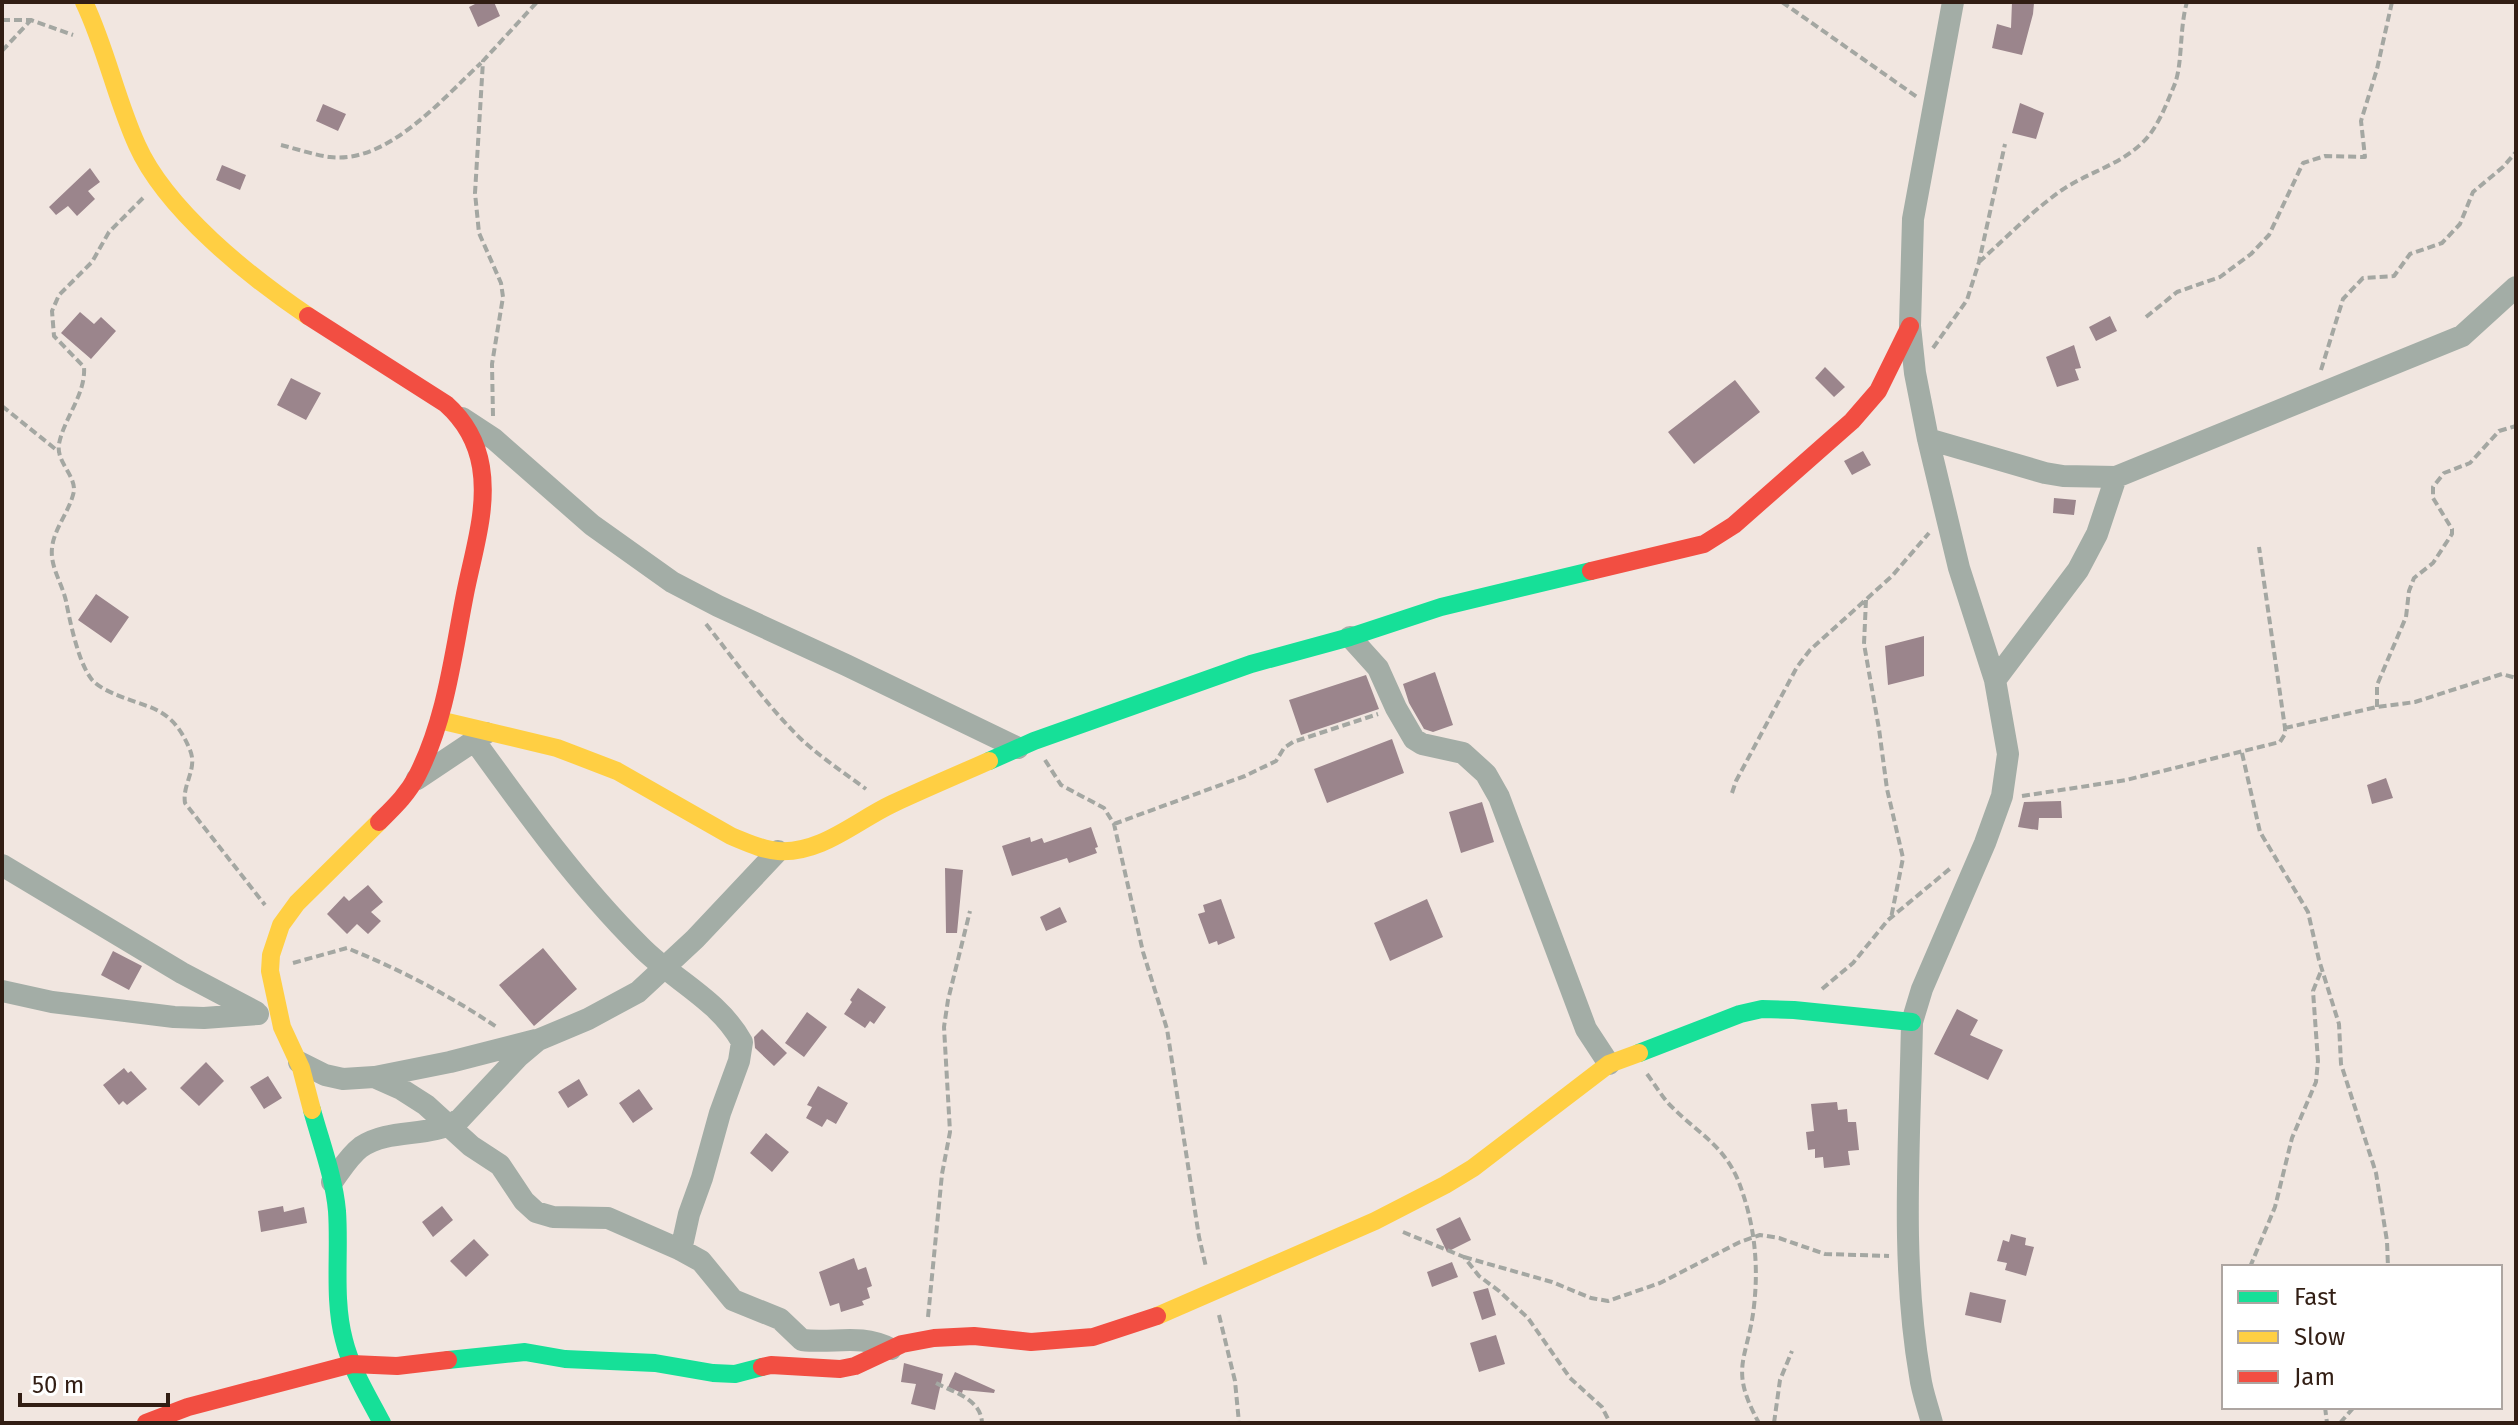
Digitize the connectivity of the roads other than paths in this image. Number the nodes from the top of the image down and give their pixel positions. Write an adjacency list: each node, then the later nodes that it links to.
1 (84, 2): 5 (street)
2 (1953, 2): 4 (street)
3 (2516, 287): 7 (street)
4 (1910, 326): 6 (street); 8 (street)
5 (459, 417): 10 (street); 12 (street)
6 (1928, 439): 7 (street); 9 (street)
7 (2116, 477): 9 (street)
8 (1350, 637): 12 (street); 22 (street)
9 (1995, 680): 19 (street)
10 (439, 720): 11 (street); 13 (street)
11 (482, 735): 13 (street); 14 (street); 16 (street)
12 (1026, 744): 14 (street)
13 (417, 779): 20 (street)
14 (778, 851): 16 (street)
15 (2, 865): 18 (street)
16 (664, 969): 21 (street); 27 (street)
17 (2, 991): 18 (street)
18 (256, 1012): 20 (street)
19 (1912, 1022): 22 (street); 32 (street)
20 (282, 1027): 23 (street)
21 (529, 1041): 24 (street); 25 (street)
22 (1619, 1059): 28 (street)
23 (299, 1062): 24 (street); 26 (street)
24 (374, 1077): 25 (street)
25 (451, 1125): 26 (street); 27 (street)
26 (332, 1182): 29 (street)
27 (681, 1250): 28 (street)
28 (891, 1349): 29 (street)
29 (352, 1364): 30 (street); 31 (street)
30 (146, 1423)
31 (382, 1423)
32 (1932, 1423)

